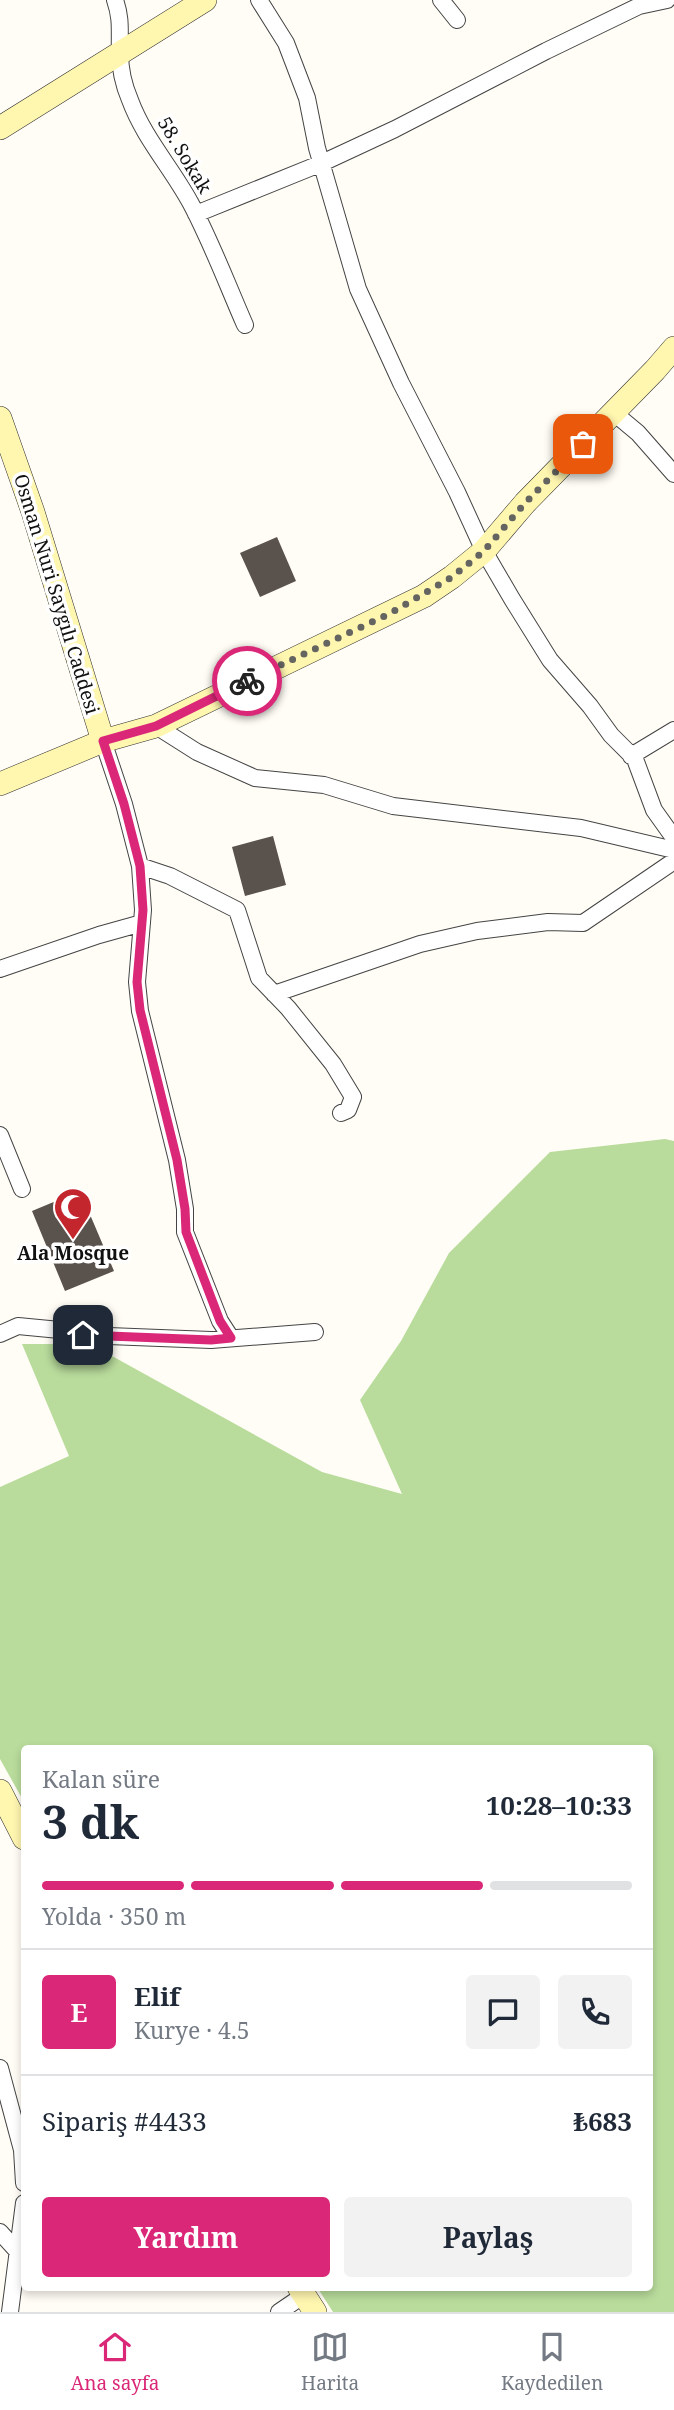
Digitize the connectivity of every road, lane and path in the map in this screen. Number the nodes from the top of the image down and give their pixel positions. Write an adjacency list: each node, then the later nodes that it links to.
1 (115, 0): 7 (street, 58. Sokak)
2 (205, 0): 7 (street)
3 (259, 0): 9 (street)
4 (441, 0): 6 (street)
5 (665, 1): 9 (street)
6 (457, 20)
7 (120, 54): 8 (street); 10 (street, 58. Sokak)
8 (0, 128)
9 (321, 163): 10 (street); 16 (street)
10 (196, 214): 11 (street, 58. Sokak)
11 (245, 325)
12 (674, 348): 13 (street)
13 (614, 413): 15 (street); 16 (street)
14 (0, 418): 19 (street, Osman Nuri Saygılı Caddesi)
15 (674, 474)
16 (484, 551): 17 (street); 20 (street)
17 (156, 726): 19 (street); 23 (street)
18 (674, 730): 20 (street)
19 (103, 741): 21 (street); 25 (street, Osman Nuri Saygılı Caddesi)
20 (631, 756): 22 (street)
21 (0, 784)
22 (674, 838)
23 (674, 850)
24 (674, 861): 28 (street)
25 (140, 866): 26 (street, Osman Nuri Saygılı Caddesi); 28 (street)
26 (142, 923): 27 (street); 34 (street, Osman Nuri Saygılı Caddesi)
27 (0, 969)
28 (274, 994): 29 (street)
29 (341, 1113)
30 (0, 1135): 31 (street)
31 (22, 1189)
32 (315, 1332): 34 (street)
33 (0, 1334): 34 (street)
34 (231, 1338)
35 (0, 1791): 36 (street)
36 (21, 1832)
37 (0, 2068): 38 (street)
38 (21, 2146)
39 (21, 2228): 41 (street)
40 (0, 2232): 41 (street)
41 (18, 2252): 43 (street)
42 (306, 2298): 44 (street)
43 (10, 2312)
44 (279, 2312)

